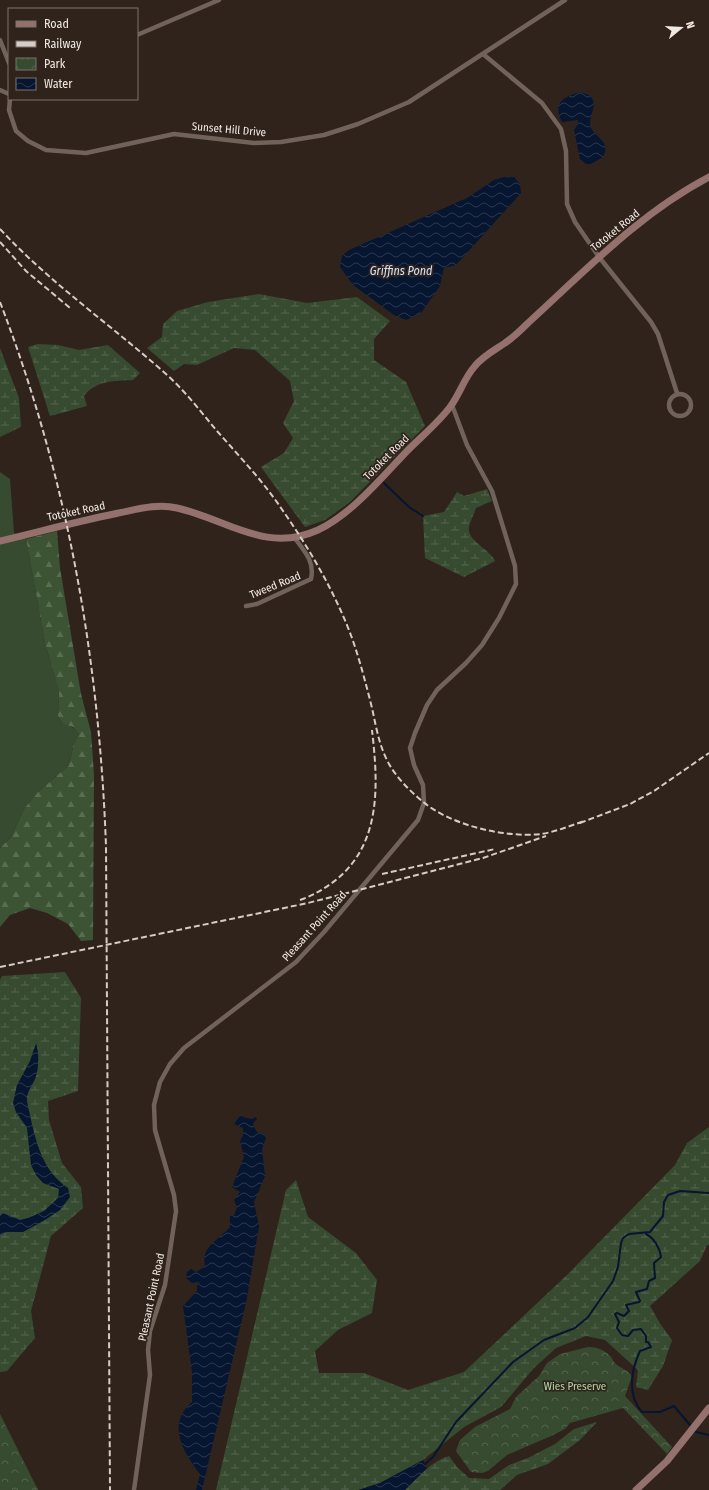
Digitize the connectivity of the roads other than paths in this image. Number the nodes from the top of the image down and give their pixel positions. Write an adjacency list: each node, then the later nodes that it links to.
1 (219, 0): 3 (street)
2 (566, 0): 5 (street, Sunset Hill Drive)
3 (138, 36)
4 (0, 40): 6 (street)
5 (483, 54): 7 (street, Sunset Hill Drive); 9 (street)
6 (8, 60)
7 (10, 100)
8 (709, 177): 9 (main road, Totoket Road)
9 (599, 257): 10 (street); 11 (main road, Totoket Road)
10 (677, 394): 10 (street)
11 (452, 405): 12 (main road, Totoket Road); 18 (street, Pleasant Point Road)
12 (294, 538): 13 (main road, Totoket Road); 16 (street, Tweed Road)
13 (9, 539): 14 (main road); 15 (street, Totoket Road)
14 (0, 541)
15 (0, 545)
16 (246, 606)
17 (709, 1408): 19 (main road)
18 (134, 1490)
19 (636, 1490)

